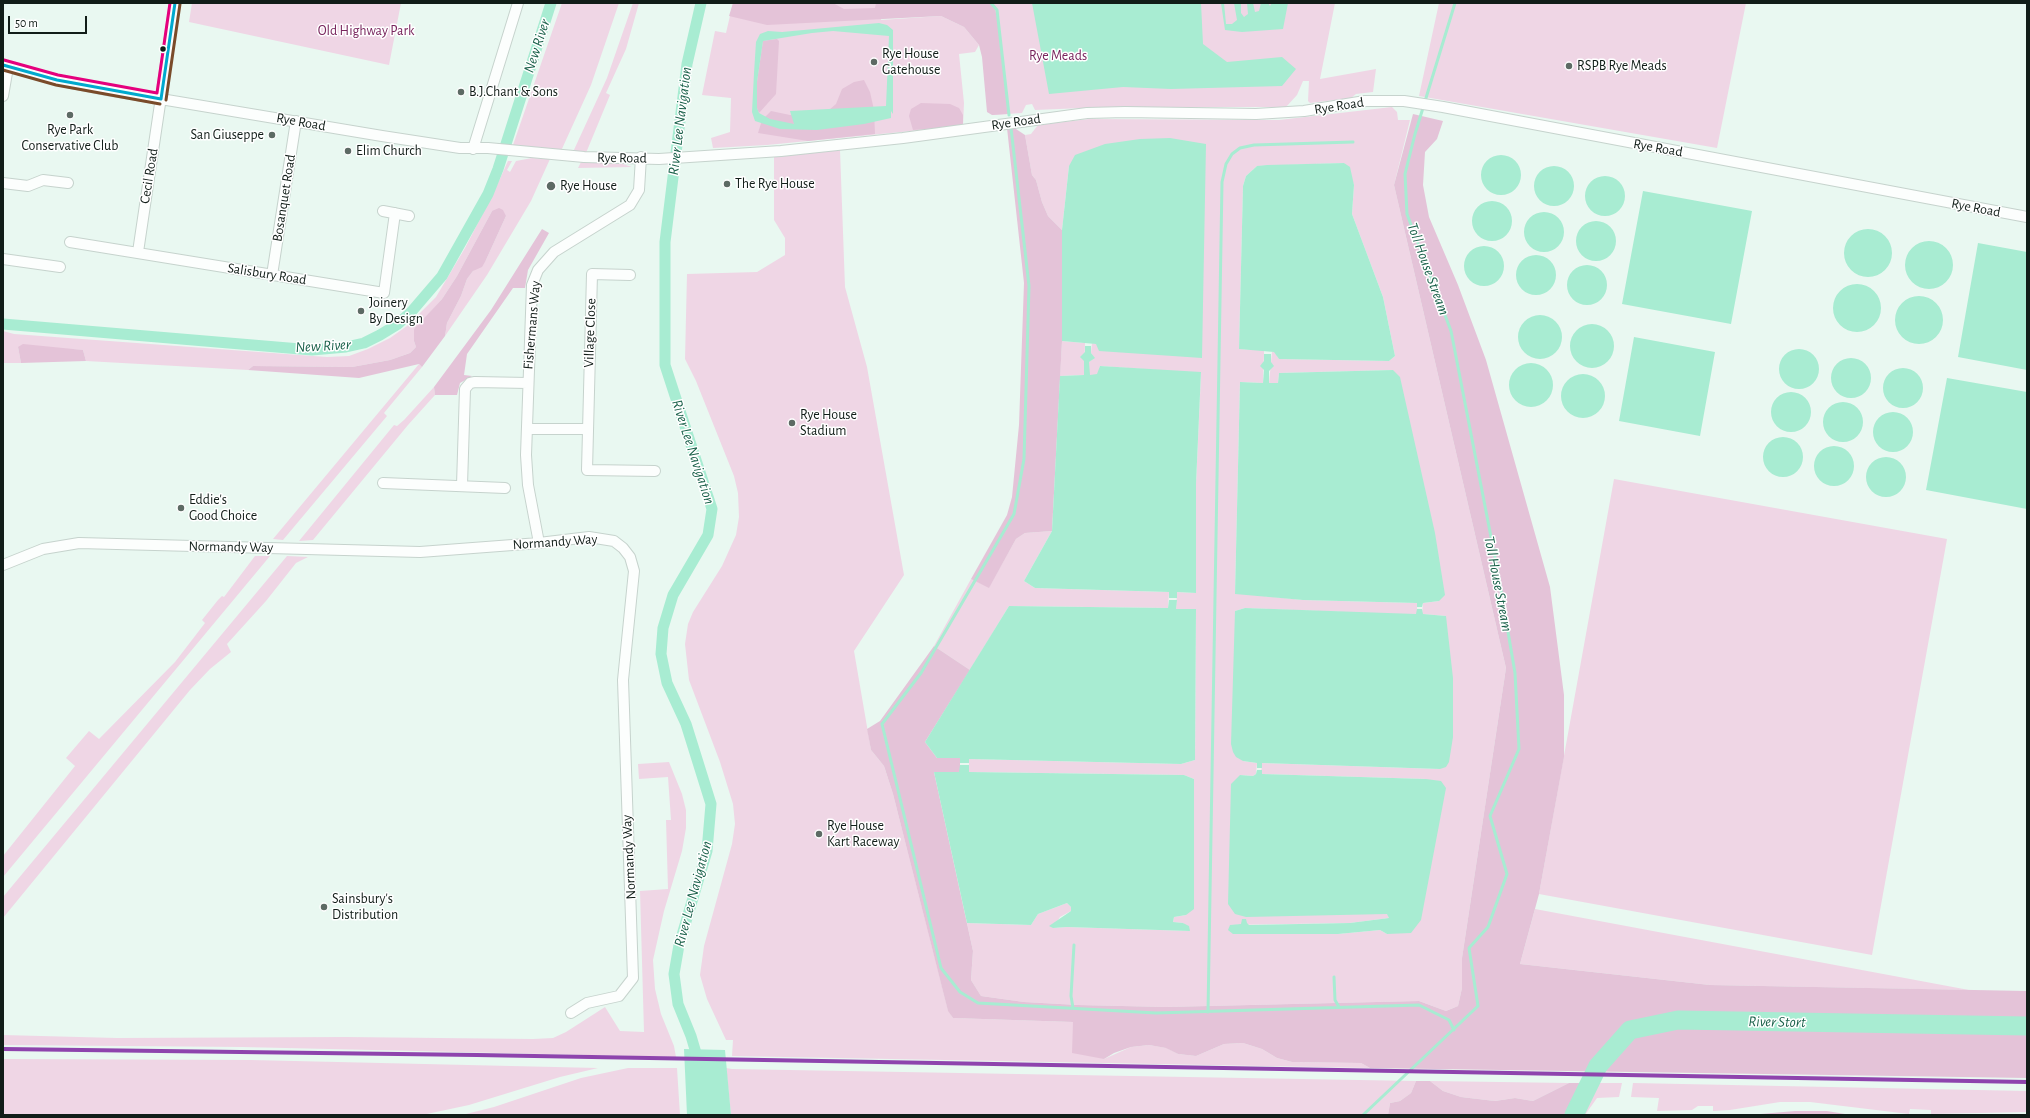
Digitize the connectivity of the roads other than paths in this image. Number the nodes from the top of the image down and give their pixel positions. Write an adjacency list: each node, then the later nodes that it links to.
1 (175, 3): 5 (street, Cecil Road)
2 (518, 3): 7 (street)
3 (6, 66): 4 (street); 5 (street, Rye Road)
4 (3, 96)
5 (161, 99): 6 (street, Rye Road); 16 (street, Cecil Road)
6 (296, 121): 7 (street, Rye Road); 19 (street, Bosanquet Road)
7 (473, 148): 8 (street, Rye Road)
8 (641, 157): 14 (street, Rye Road); 21 (street, Fishermans Way)
9 (3, 183): 10 (street)
10 (68, 183)
11 (384, 211): 12 (street)
12 (395, 213): 13 (street); 19 (street, Salisbury Road)
13 (409, 216)
14 (2027, 217)
15 (70, 242): 16 (street, Salisbury Road)
16 (138, 252): 19 (street, Salisbury Road)
17 (3, 259): 18 (street)
18 (60, 267)
19 (272, 275)
20 (630, 275): 23 (street, Village Close)
21 (528, 383): 22 (street, Fishermans Way); 26 (street)
22 (527, 429): 23 (street); 28 (street, Fishermans Way)
23 (588, 430): 24 (street, Village Close)
24 (655, 471)
25 (383, 483): 26 (street)
26 (462, 485): 27 (street)
27 (505, 488)
28 (539, 543): 29 (street, Normandy Way); 30 (street, Normandy Way)
29 (3, 565)
30 (571, 1013)

